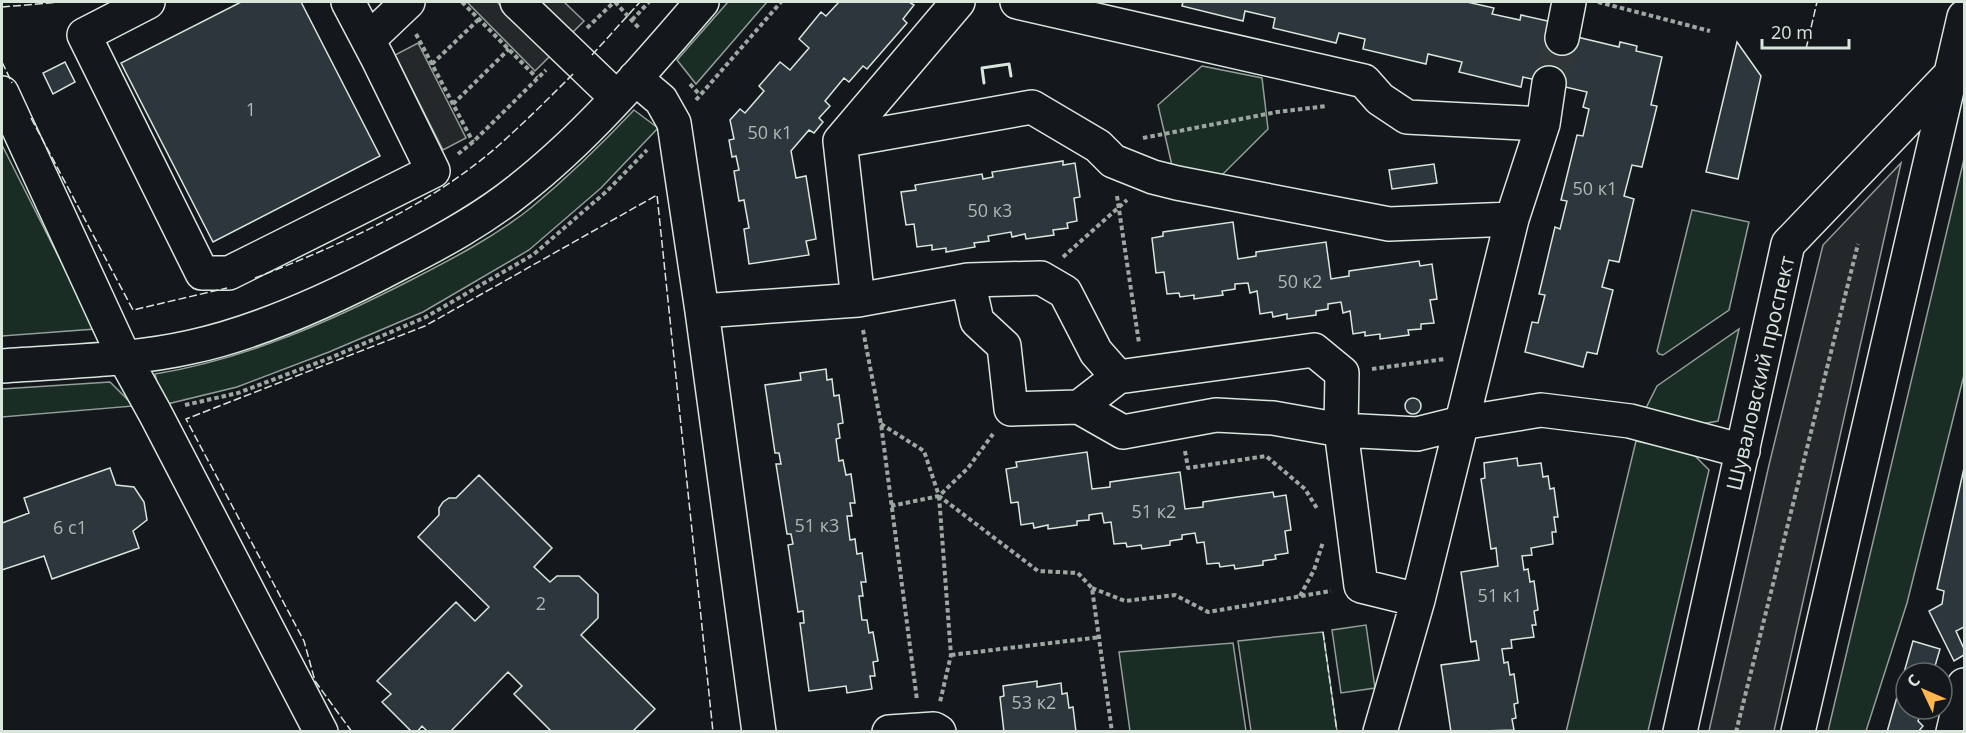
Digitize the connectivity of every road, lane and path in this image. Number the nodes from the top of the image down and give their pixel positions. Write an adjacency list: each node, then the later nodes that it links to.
1 (148, 2): 34 (main road)
2 (348, 2): 19 (main road)
3 (462, 2): 14 (path)
4 (517, 2): 21 (main road)
5 (615, 2): 15 (path)
6 (649, 2): 15 (path)
7 (702, 2): 26 (main road)
8 (958, 2): 31 (main road)
9 (1017, 2): 30 (main road)
10 (1569, 2): 18 (main road)
11 (1598, 2): 16 (path)
12 (410, 14): 19 (main road); 22 (path)
13 (1965, 17): 23 (main road, Шуваловский проспект)
14 (479, 19): 20 (path); 22 (path)
15 (632, 20): 17 (path)
16 (1710, 31)
17 (647, 36)
18 (1562, 38)
19 (368, 40): 34 (main road)
20 (508, 49): 24 (path); 28 (path)
21 (566, 49): 24 (path); 26 (main road)
22 (432, 64): 28 (path)
23 (1951, 74): 54 (main road, Шуваловский проспект); 73 (main road, Шуваловский проспект)
24 (537, 78): 32 (path)
25 (1549, 83): 30 (main road)
26 (626, 88): 42 (main road); 44 (main road)
27 (2, 93): 44 (main road)
28 (453, 104): 32 (path)
29 (1334, 105): 33 (path)
30 (1542, 124): 37 (main road)
31 (840, 141): 33 (main road); 41 (main road)
32 (473, 142): 34 (path)
33 (1105, 153): 35 (main road); 36 (path)
34 (433, 171)
35 (1153, 177): 36 (path); 37 (main road)
36 (1119, 207): 39 (path); 47 (path)
37 (1512, 219): 43 (main road)
38 (1858, 244): 72 (path)
39 (1041, 278): 40 (main road); 47 (main road)
40 (968, 280): 41 (main road); 49 (main road)
41 (858, 300): 42 (main road); 52 (path)
42 (702, 311): 68 (main road)
43 (1478, 354): 46 (path); 51 (main road)
44 (124, 357): 45 (main road); 67 (main road)
45 (2, 366)
46 (1342, 373): 47 (main road); 53 (main road)
47 (1131, 375): 48 (main road)
48 (1079, 407): 49 (main road); 50 (main road)
49 (1011, 409): 55 (path)
50 (1180, 421): 53 (main road); 57 (path)
51 (1461, 423): 53 (main road); 54 (main road); 62 (main road)
52 (881, 424): 55 (path); 56 (path)
53 (1341, 430): 59 (main road)
54 (1743, 451): 71 (main road, Шуваловский проспект)
55 (939, 496): 56 (path); 60 (path); 64 (path)
56 (891, 506): 66 (path)
57 (1321, 513)
58 (1324, 536): 61 (path)
59 (1361, 586): 61 (path); 62 (main road)
60 (1092, 588): 61 (path); 63 (path)
61 (1300, 596)
62 (1418, 600): 70 (main road)
63 (1101, 637): 64 (path); 69 (path)
64 (951, 656): 66 (path)
65 (1965, 685): 74 (main road)
66 (921, 731)
67 (321, 732)
68 (759, 732)
69 (1112, 732)
70 (1380, 732)
71 (1680, 732)
72 (1736, 732)
73 (1798, 732)
74 (1953, 732)

